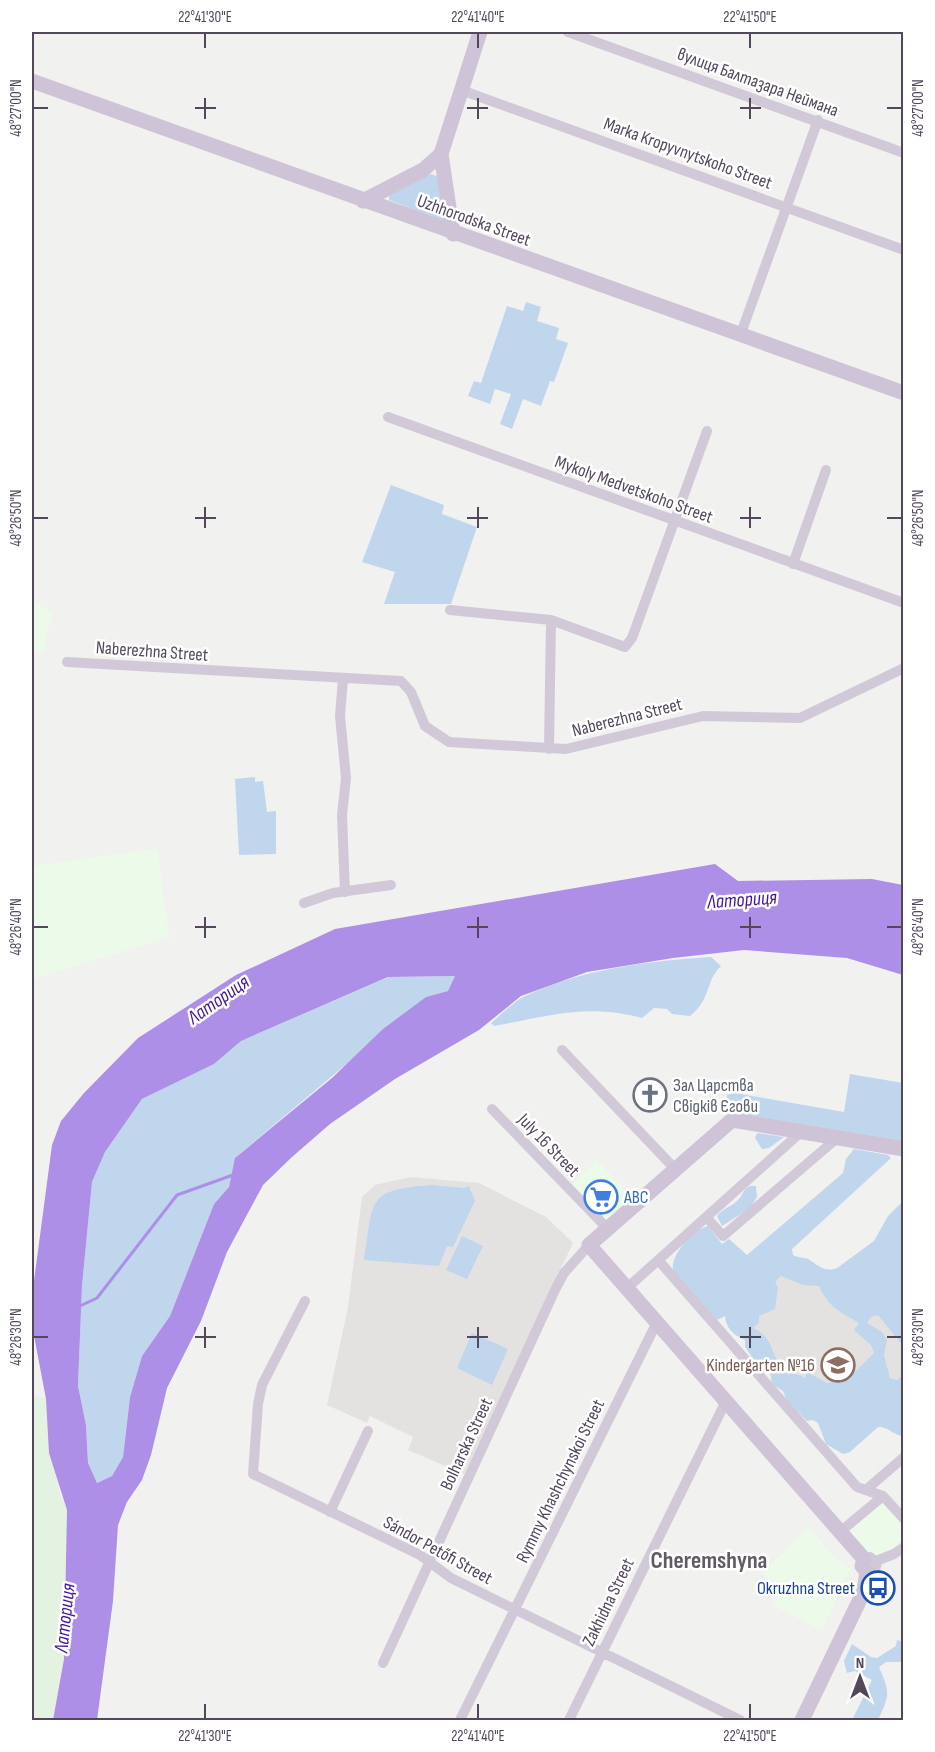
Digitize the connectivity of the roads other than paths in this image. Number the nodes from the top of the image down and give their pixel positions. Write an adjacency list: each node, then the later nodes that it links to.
1 (480, 32): 4 (street)
2 (568, 32): 5 (street, вулиця Балтазара Неймана)
3 (32, 81): 8 (street, Uzhhorodska Street)
4 (460, 90): 7 (street); 9 (street, Marka Kropyvnytskoho Street)
5 (818, 120): 6 (street, вулиця Балтазара Неймана); 9 (street)
6 (903, 153)
7 (441, 154): 8 (street); 10 (street)
8 (363, 201): 10 (street, Uzhhorodska Street)
9 (787, 206): 11 (street, Marka Kropyvnytskoho Street); 12 (street)
10 (453, 234): 12 (street, Uzhhorodska Street)
11 (903, 250)
12 (740, 336): 13 (street, Uzhhorodska Street)
13 (903, 393)
14 (388, 417): 17 (street, Mykoly Medvetskoho Street)
15 (707, 431): 17 (street)
16 (826, 470): 18 (street)
17 (676, 521): 18 (street, Mykoly Medvetskoho Street); 21 (street)
18 (794, 564): 19 (street, Mykoly Medvetskoho Street)
19 (903, 603)
20 (450, 610): 21 (street)
21 (551, 620): 25 (street)
22 (67, 662): 24 (street, Naberezhna Street)
23 (903, 668): 25 (street, Naberezhna Street)
24 (343, 679): 25 (street, Naberezhna Street); 27 (street)
25 (549, 749)
26 (391, 885): 27 (street)
27 (345, 892): 28 (street)
28 (304, 903)
29 (562, 1050): 34 (street)
30 (492, 1109): 36 (street, July 16 Street)
31 (801, 1132): 32 (street); 34 (street); 35 (street)
32 (836, 1139): 33 (street); 35 (street)
33 (903, 1149)
34 (676, 1170): 36 (street)
35 (707, 1218): 38 (street)
36 (607, 1228): 37 (street)
37 (589, 1245): 39 (street); 51 (street, Bolharska Street)
38 (659, 1261): 39 (street); 45 (street)
39 (627, 1288): 41 (street)
40 (305, 1301): 47 (street, Sándor Petőfi Street)
41 (657, 1322): 42 (street); 53 (street, Rymmy Khashchynskoi Street)
42 (726, 1401): 49 (street); 54 (street, Zakhidna Street)
43 (368, 1431): 47 (street)
44 (903, 1457): 45 (street)
45 (867, 1489): 46 (street)
46 (883, 1496): 48 (street); 49 (street)
47 (330, 1512): 51 (street, Sándor Petőfi Street)
48 (903, 1520)
49 (840, 1532): 52 (street)
50 (903, 1547): 52 (street)
51 (429, 1562): 53 (street, Sándor Petőfi Street); 55 (street, Bolharska Street)
52 (869, 1564): 59 (street)
53 (514, 1610): 54 (street, Sándor Petőfi Street); 56 (street, Rymmy Khashchynskoi Street)
54 (601, 1653): 57 (street, Zakhidna Street); 58 (street, Sándor Petőfi Street)
55 (382, 1663)
56 (460, 1720)
57 (569, 1720)
58 (740, 1720)
59 (802, 1720)

